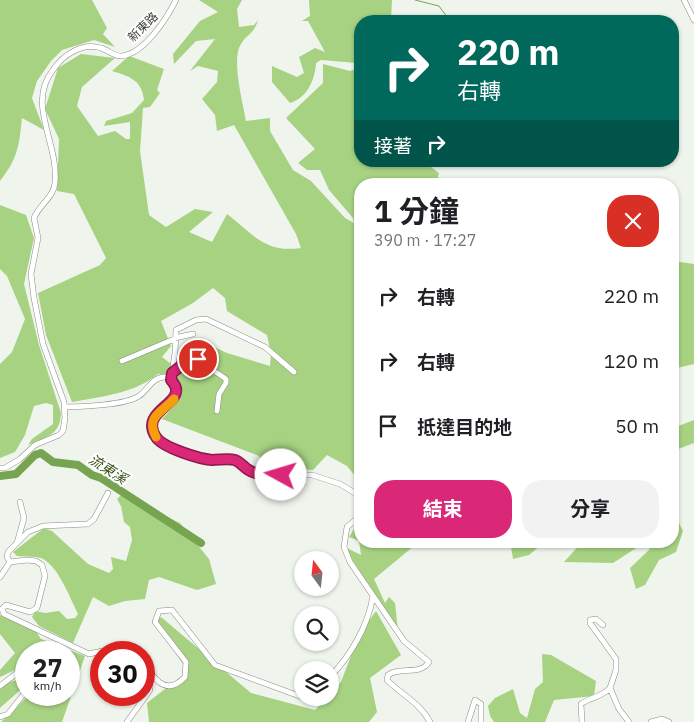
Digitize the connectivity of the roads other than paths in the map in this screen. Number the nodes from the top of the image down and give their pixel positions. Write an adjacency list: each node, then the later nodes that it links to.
1 (176, 0): 10 (street, 新東路)
2 (684, 0): 3 (street)
3 (694, 20)
4 (193, 334): 5 (street)
5 (174, 339): 6 (street); 7 (street); 8 (street)
6 (122, 361)
7 (294, 372)
8 (172, 373): 9 (street); 11 (street)
9 (171, 380): 10 (street); 13 (street)
10 (65, 407): 12 (street)
11 (217, 411)
12 (0, 468)
13 (354, 492)
14 (108, 493): 17 (street)
15 (20, 502): 17 (street)
16 (354, 521): 20 (street)
17 (17, 543): 18 (street)
18 (10, 562): 19 (street); 22 (street)
19 (0, 577)
20 (373, 596): 23 (street); 33 (street)
21 (603, 625): 27 (street)
22 (90, 654)
23 (339, 666)
24 (15, 675): 26 (street)
25 (155, 680): 28 (street)
26 (0, 686)
27 (610, 688): 36 (street); 37 (street)
28 (294, 694)
29 (15, 705): 31 (street)
30 (138, 706): 32 (street)
31 (0, 717)
32 (127, 722)
33 (430, 722)
34 (468, 722): 35 (street)
35 (481, 722)
36 (582, 722)
37 (629, 722)
38 (650, 722): 39 (street)
39 (669, 722)

